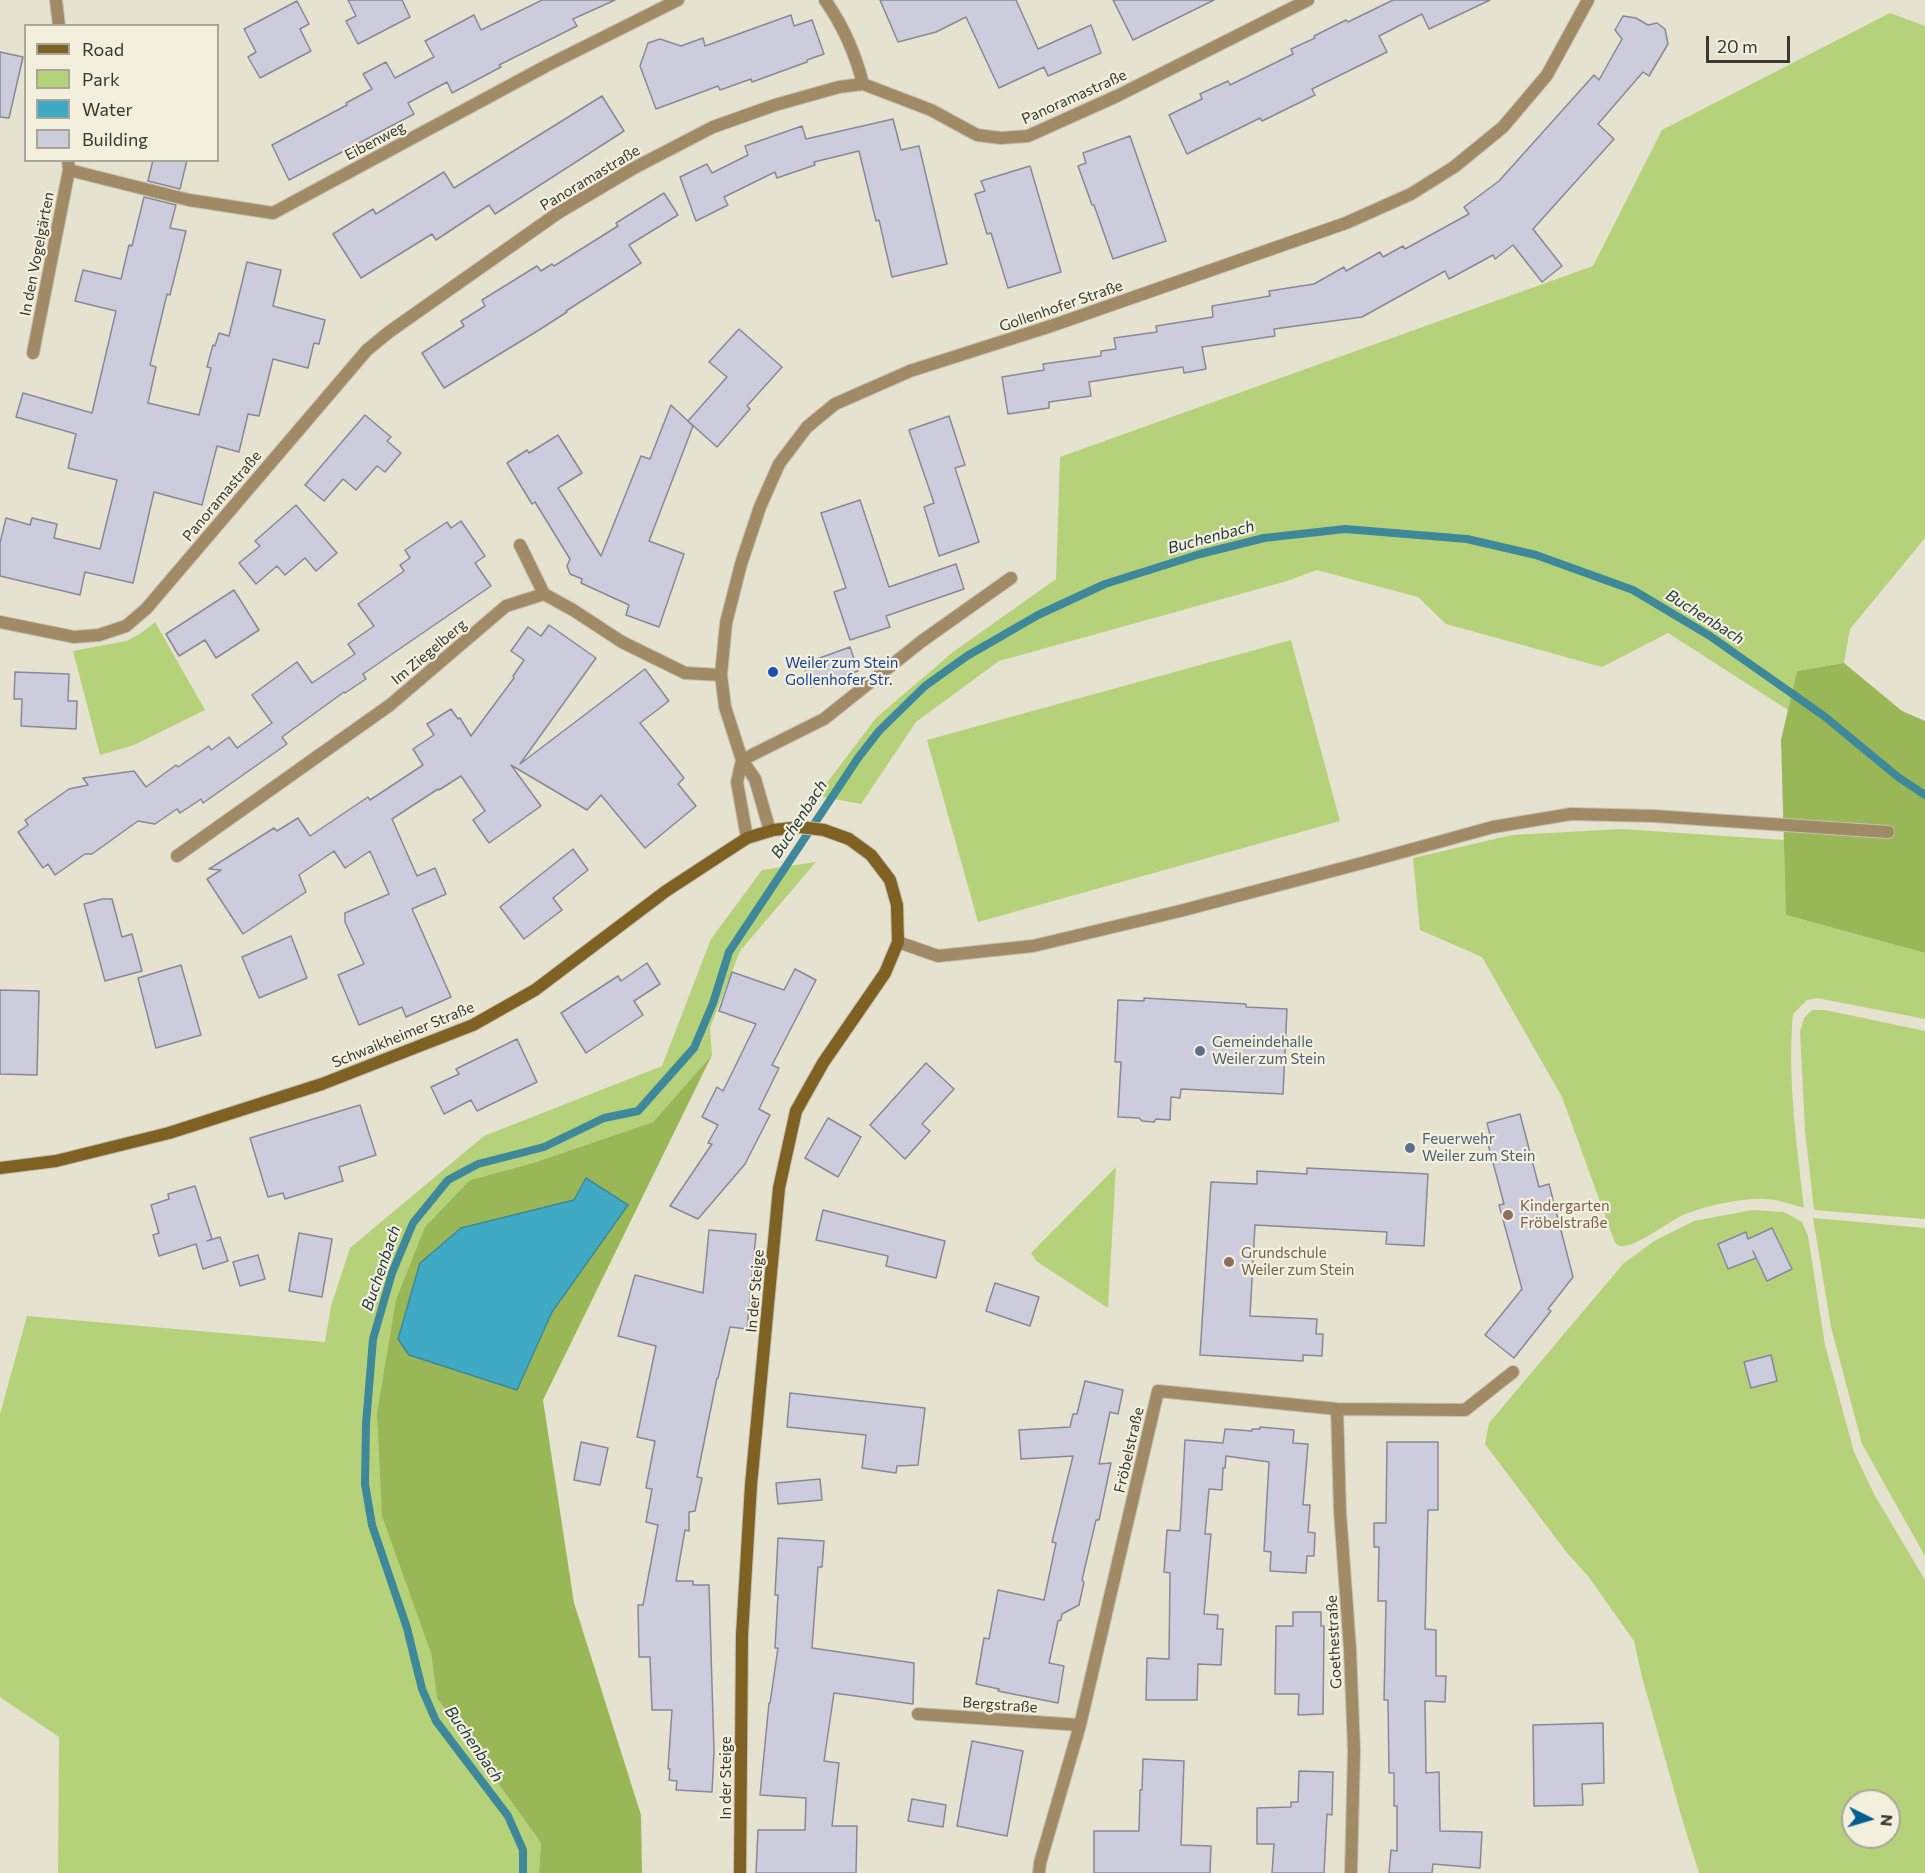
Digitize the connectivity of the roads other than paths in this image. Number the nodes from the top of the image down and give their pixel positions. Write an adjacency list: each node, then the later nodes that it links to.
1 (56, 0): 6 (street)
2 (678, 0): 8 (street, Eibenweg)
3 (825, 0): 7 (street)
4 (1308, 0): 7 (street, Panoramastraße)
5 (1587, 0): 14 (street, Gollenhofer Straße)
6 (59, 24)
7 (863, 84): 13 (street, Panoramastraße)
8 (69, 165): 9 (street, In den Vogelgärten)
9 (33, 353)
10 (520, 545): 12 (street)
11 (1011, 578): 15 (street)
12 (544, 594): 14 (street); 19 (street, Im Ziegelberg)
13 (0, 621)
14 (721, 675): 15 (street, Gollenhofer Straße)
15 (742, 760): 16 (street, Gollenhofer Straße); 18 (street, Gollenhofer Straße)
16 (771, 830): 18 (main road, Schwaikheimer Straße); 20 (main road, In der Steige)
17 (1888, 832): 20 (street)
18 (747, 838): 21 (main road, Schwaikheimer Straße)
19 (177, 856)
20 (898, 942): 26 (main road, In der Steige)
21 (0, 1168)
22 (1513, 1372): 23 (street, Fröbelstraße)
23 (1337, 1409): 25 (street, Fröbelstraße); 28 (street, Goethestraße)
24 (918, 1714): 25 (street, Bergstraße)
25 (1080, 1725): 27 (street, Fröbelstraße)
26 (740, 1873)
27 (1039, 1873)
28 (1351, 1873)

